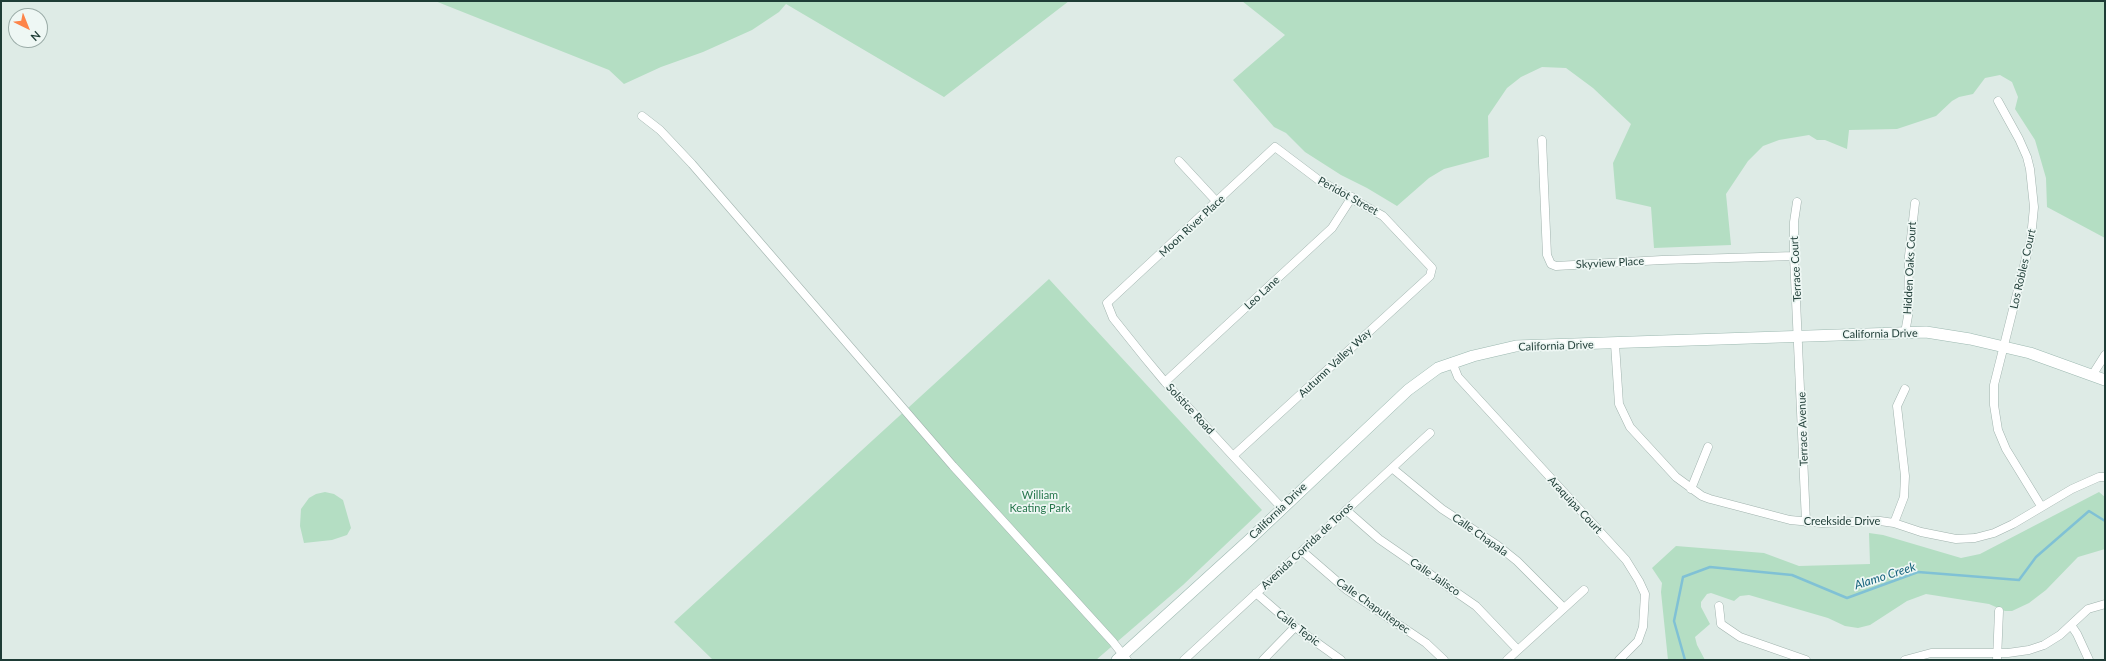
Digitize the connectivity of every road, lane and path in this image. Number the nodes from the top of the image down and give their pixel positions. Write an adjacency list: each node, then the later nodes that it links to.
1 (1998, 101): 16 (street, Los Robles Court)
2 (642, 116): 45 (street)
3 (1542, 140): 10 (street, Skyview Place)
4 (1276, 147): 6 (street, Peridot Street); 7 (street, Moon River Place)
5 (1179, 161): 7 (street)
6 (1352, 198): 11 (street, Peridot Street); 21 (street, Leo Lane)
7 (1217, 202): 12 (street, Moon River Place)
8 (1797, 202): 10 (street, Terrace Court)
9 (1915, 203): 13 (street, Hidden Oaks Court)
10 (1794, 256): 14 (street, Terrace Court)
11 (1432, 268): 25 (street, Autumn Valley Way)
12 (1107, 303): 21 (street, Solstice Road)
13 (1905, 333): 14 (street, California Drive); 16 (street, California Drive)
14 (1799, 336): 15 (street, California Drive); 32 (street, Terrace Avenue)
15 (1615, 344): 18 (street, California Drive); 28 (street, Creekside Drive)
16 (2002, 347): 19 (street, California Drive); 29 (street, Los Robles Court)
17 (2105, 355): 19 (street)
18 (1452, 362): 30 (street, California Drive); 51 (street, Araquipa Court)
19 (2093, 374): 20 (street, California Drive)
20 (2105, 380)
21 (1165, 382): 25 (street, Solstice Road)
22 (1904, 389): 33 (street)
23 (1430, 433): 26 (street, Avenida Corrida de Toros)
24 (1708, 447): 28 (street)
25 (1233, 456): 30 (street, Solstice Road)
26 (1392, 468): 31 (street, Avenida Corrida de Toros); 39 (street, Calle Chapala)
27 (2105, 476): 29 (street, Creekside Drive)
28 (1691, 489): 32 (street, Creekside Drive)
29 (2041, 506): 33 (street, Creekside Drive)
30 (1282, 508): 45 (street, California Drive)
31 (1346, 510): 34 (street, Avenida Corrida de Toros); 43 (street, Calle Jalisco)
32 (1806, 522): 33 (street, Creekside Drive)
33 (1894, 523)
34 (1302, 552): 36 (street, Avenida Corrida de Toros); 49 (street, Calle Chapultepec)
35 (1584, 590): 39 (street)
36 (1256, 593): 42 (street, Calle Tepic); 46 (street, Avenida Corrida de Toros)
37 (2105, 604): 41 (street)
38 (1719, 606): 52 (street)
39 (1564, 608): 43 (street)
40 (1999, 611): 44 (street)
41 (2070, 625): 44 (street); 54 (street)
42 (1295, 627): 47 (street); 48 (street, Calle Tepic)
43 (1518, 650): 50 (street)
44 (1998, 656): 53 (street)
45 (1122, 658)
46 (1184, 660)
47 (1263, 660)
48 (1341, 660)
49 (1444, 660)
50 (1507, 660)
51 (1619, 660)
52 (1806, 660)
53 (1904, 660)
54 (2089, 660)

